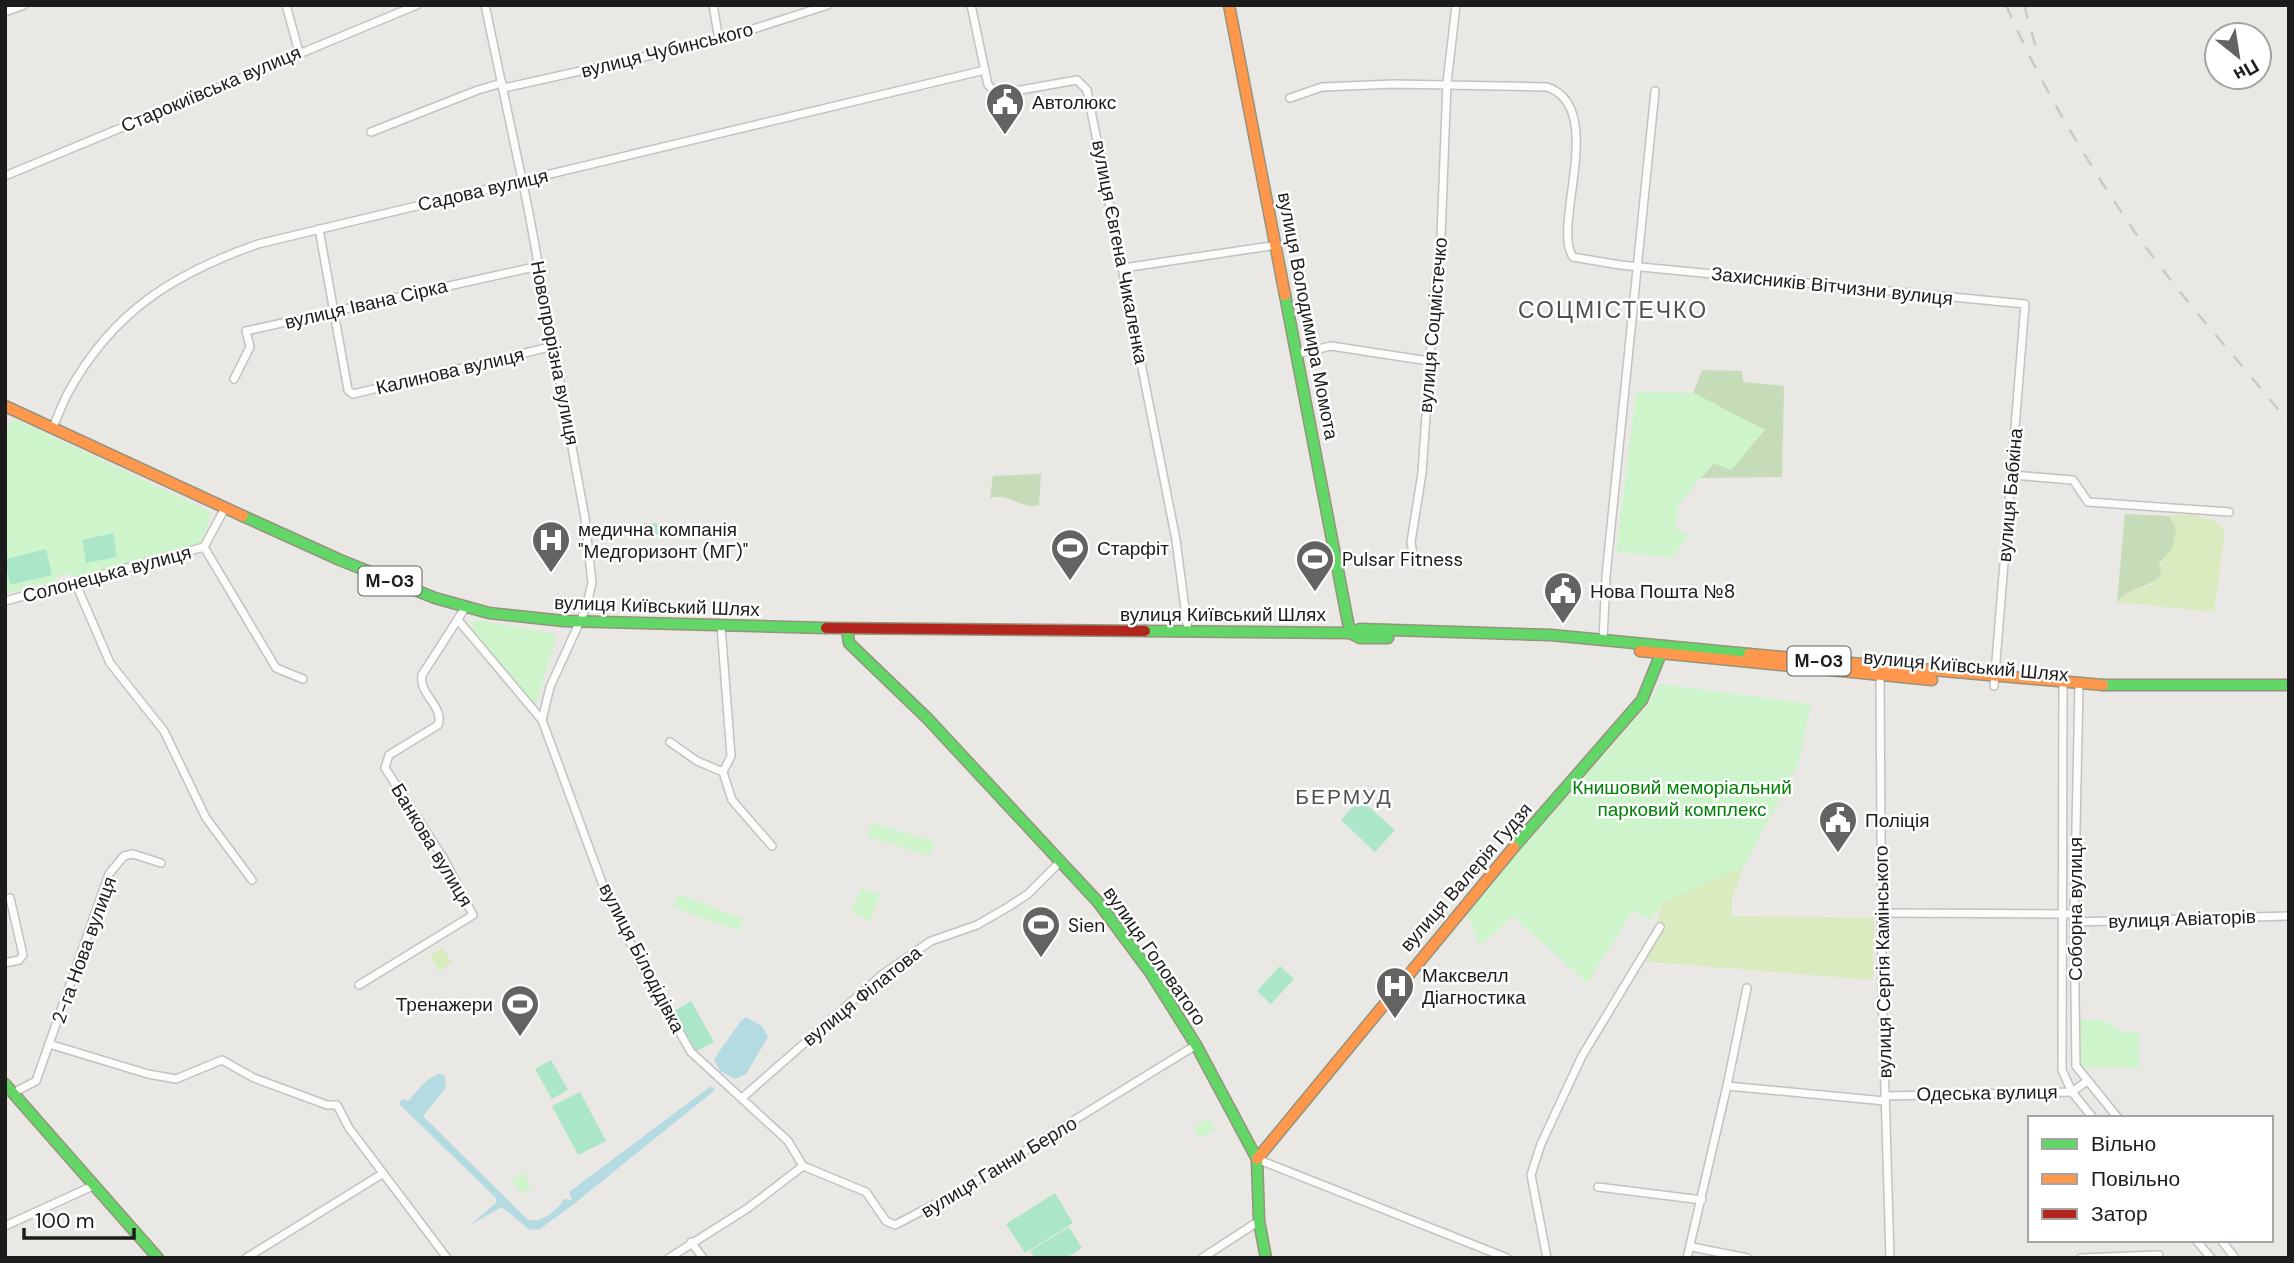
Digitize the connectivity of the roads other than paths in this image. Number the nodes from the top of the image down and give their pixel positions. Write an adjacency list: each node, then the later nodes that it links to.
1 (24, 5): 10 (street)
2 (286, 5): 12 (street)
3 (417, 5): 12 (street, Старокиївська вулиця)
4 (485, 5): 15 (street, Новопрорізна вулиця)
5 (713, 5): 11 (street)
6 (828, 5): 11 (street, вулиця Чубинського)
7 (971, 5): 13 (street, вулиця Євгена Чикаленка)
8 (1229, 5): 22 (main road, вулиця Володимира Момота)
9 (1456, 5): 14 (street, вулиця Соцмістечко)
10 (5, 12)
11 (719, 40): 15 (street, вулиця Чубинського)
12 (299, 52): 19 (street, Старокиївська вулиця)
13 (985, 70): 20 (street, Садова вулиця); 25 (street, вулиця Євгена Чикаленка)
14 (1447, 83): 17 (street); 24 (street); 30 (street, вулиця Соцмістечко)
15 (503, 86): 18 (street); 20 (street, Новопрорізна вулиця)
16 (1655, 91): 24 (street)
17 (1290, 98)
18 (370, 132)
19 (5, 176)
20 (522, 181): 21 (street, Садова вулиця); 23 (street, Новопрорізна вулиця)
21 (319, 229): 27 (street); 33 (street, Садова вулиця)
22 (1277, 245): 25 (street); 29 (main road, вулиця Володимира Момота)
23 (539, 266): 27 (street, вулиця Івана Сірка); 28 (street, Новопрорізна вулиця)
24 (1638, 267): 26 (street, Захисників Вітчизни вулиця); 48 (street)
25 (1123, 268): 46 (street, вулиця Євгена Чикаленка)
26 (2025, 304): 34 (street, вулиця Бабкіна)
27 (332, 312): 28 (street, Калинова вулиця); 31 (street, вулиця Івана Сірка)
28 (554, 346): 43 (street, Новопрорізна вулиця)
29 (1297, 355): 30 (street); 47 (main road, вулиця Володимира Момота)
30 (1429, 361): 38 (street, вулиця Соцмістечко)
31 (234, 379)
32 (5, 406): 33 (main road, вулиця Київський Шлях / М-03)
33 (53, 427): 35 (main road, вулиця Київський Шлях / М-03)
34 (2012, 475): 36 (street); 52 (street, вулиця Бабкіна)
35 (226, 507): 37 (street, Солонецька вулиця); 41 (main road, вулиця Київський Шлях / М-03)
36 (2229, 512)
37 (204, 548): 39 (street, Солонецька вулиця); 51 (street)
38 (1423, 560)
39 (75, 582): 40 (street, Солонецька вулиця); 63 (street)
40 (5, 601)
41 (465, 608): 42 (street, Банкова вулиця); 43 (main road, вулиця Київський Шлях / М-03)
42 (458, 620): 57 (street, вулиця Білодідівка); 71 (street, Банкова вулиця)
43 (579, 622): 44 (main road, вулиця Київський Шлях / М-03); 57 (street, Новопрорізна вулиця)
44 (721, 626): 45 (main road, вулиця Київський Шлях / М-03); 59 (street)
45 (847, 629): 46 (main road, вулиця Київський Шлях / М-03); 61 (main road, вулиця Головатого)
46 (1188, 632): 47 (main road, вулиця Київський Шлях / М-03)
47 (1350, 633): 48 (main road, вулиця Київський Шлях / М-03)
48 (1603, 640): 49 (main road, вулиця Київський Шлях / М-03)
49 (1664, 650): 50 (main road, вулиця Київський Шлях / М-03); 84 (main road, вулиця Валерія Гудзя)
50 (1880, 671): 52 (main road, вулиця Київський Шлях / М-03); 65 (street, вулиця Сергія Камінського)
51 (303, 679)
52 (1994, 683): 54 (main road, вулиця Київський Шлях / М-03)
53 (2289, 685): 55 (main road, вулиця Київський Шлях / М-03)
54 (2063, 688): 55 (main road, вулиця Київський Шлях / М-03); 66 (street, Соборна вулиця)
55 (2079, 689): 56 (main road, вулиця Київський Шлях / М-03); 68 (street, Соборна вулиця)
56 (2289, 694)
57 (542, 720): 80 (street, вулиця Білодідівка)
58 (670, 742): 59 (street)
59 (723, 772): 60 (street)
60 (772, 846)
61 (1060, 862): 74 (main road, вулиця Головатого); 80 (street, вулиця Філатова)
62 (161, 863): 73 (street, 2-га Нова вулиця)
63 (252, 880)
64 (10, 898): 70 (street)
65 (1882, 913): 66 (street, вулиця Авіаторів); 81 (street, вулиця Сергія Камінського)
66 (2061, 914): 68 (street, вулиця Авіаторів); 78 (street, Соборна вулиця)
67 (2289, 916): 68 (street, вулиця Авіаторів)
68 (2074, 918): 75 (street, Соборна вулиця)
69 (1660, 927): 105 (street)
70 (5, 963)
71 (359, 985)
72 (1747, 988): 77 (street)
73 (50, 1044): 79 (street, 2-га Нова вулиця); 86 (street, 2-га Нова вулиця)
74 (1196, 1045): 84 (main road, вулиця Головатого); 85 (street, вулиця Ганни Берло)
75 (2087, 1081): 78 (street, Одеська вулиця); 83 (street, Соборна вулиця)
76 (5, 1084): 79 (main road)
77 (1727, 1086): 81 (street, Одеська вулиця); 89 (street)
78 (2071, 1092): 81 (street, Одеська вулиця); 82 (street, Соборна вулиця)
79 (13, 1093): 87 (main road)
80 (742, 1098): 85 (street, вулиця Білодідівка)
81 (1885, 1098): 108 (street, вулиця Сергія Камінського)
82 (2091, 1116)
83 (2116, 1116)
84 (1257, 1159): 90 (main road, вулиця Головатого); 104 (street)
85 (803, 1166): 92 (street)
86 (382, 1174): 98 (street); 99 (street)
87 (96, 1184): 91 (street); 97 (main road)
88 (1598, 1186): 89 (street)
89 (1702, 1199): 95 (street)
90 (1259, 1221): 102 (street); 103 (main road, вулиця Головатого)
91 (5, 1226)
92 (691, 1242): 100 (street); 101 (street)
93 (2198, 1242): 110 (street)
94 (2223, 1242): 111 (street)
95 (1692, 1247): 106 (street); 107 (street)
96 (2159, 1255): 109 (street)
97 (158, 1258)
98 (246, 1258)
99 (447, 1258)
100 (669, 1258)
101 (703, 1258)
102 (1202, 1258)
103 (1266, 1258)
104 (1507, 1258)
105 (1547, 1258)
106 (1688, 1258)
107 (1747, 1258)
108 (1890, 1258)
109 (2081, 1258)
110 (2211, 1258)
111 (2235, 1258)

